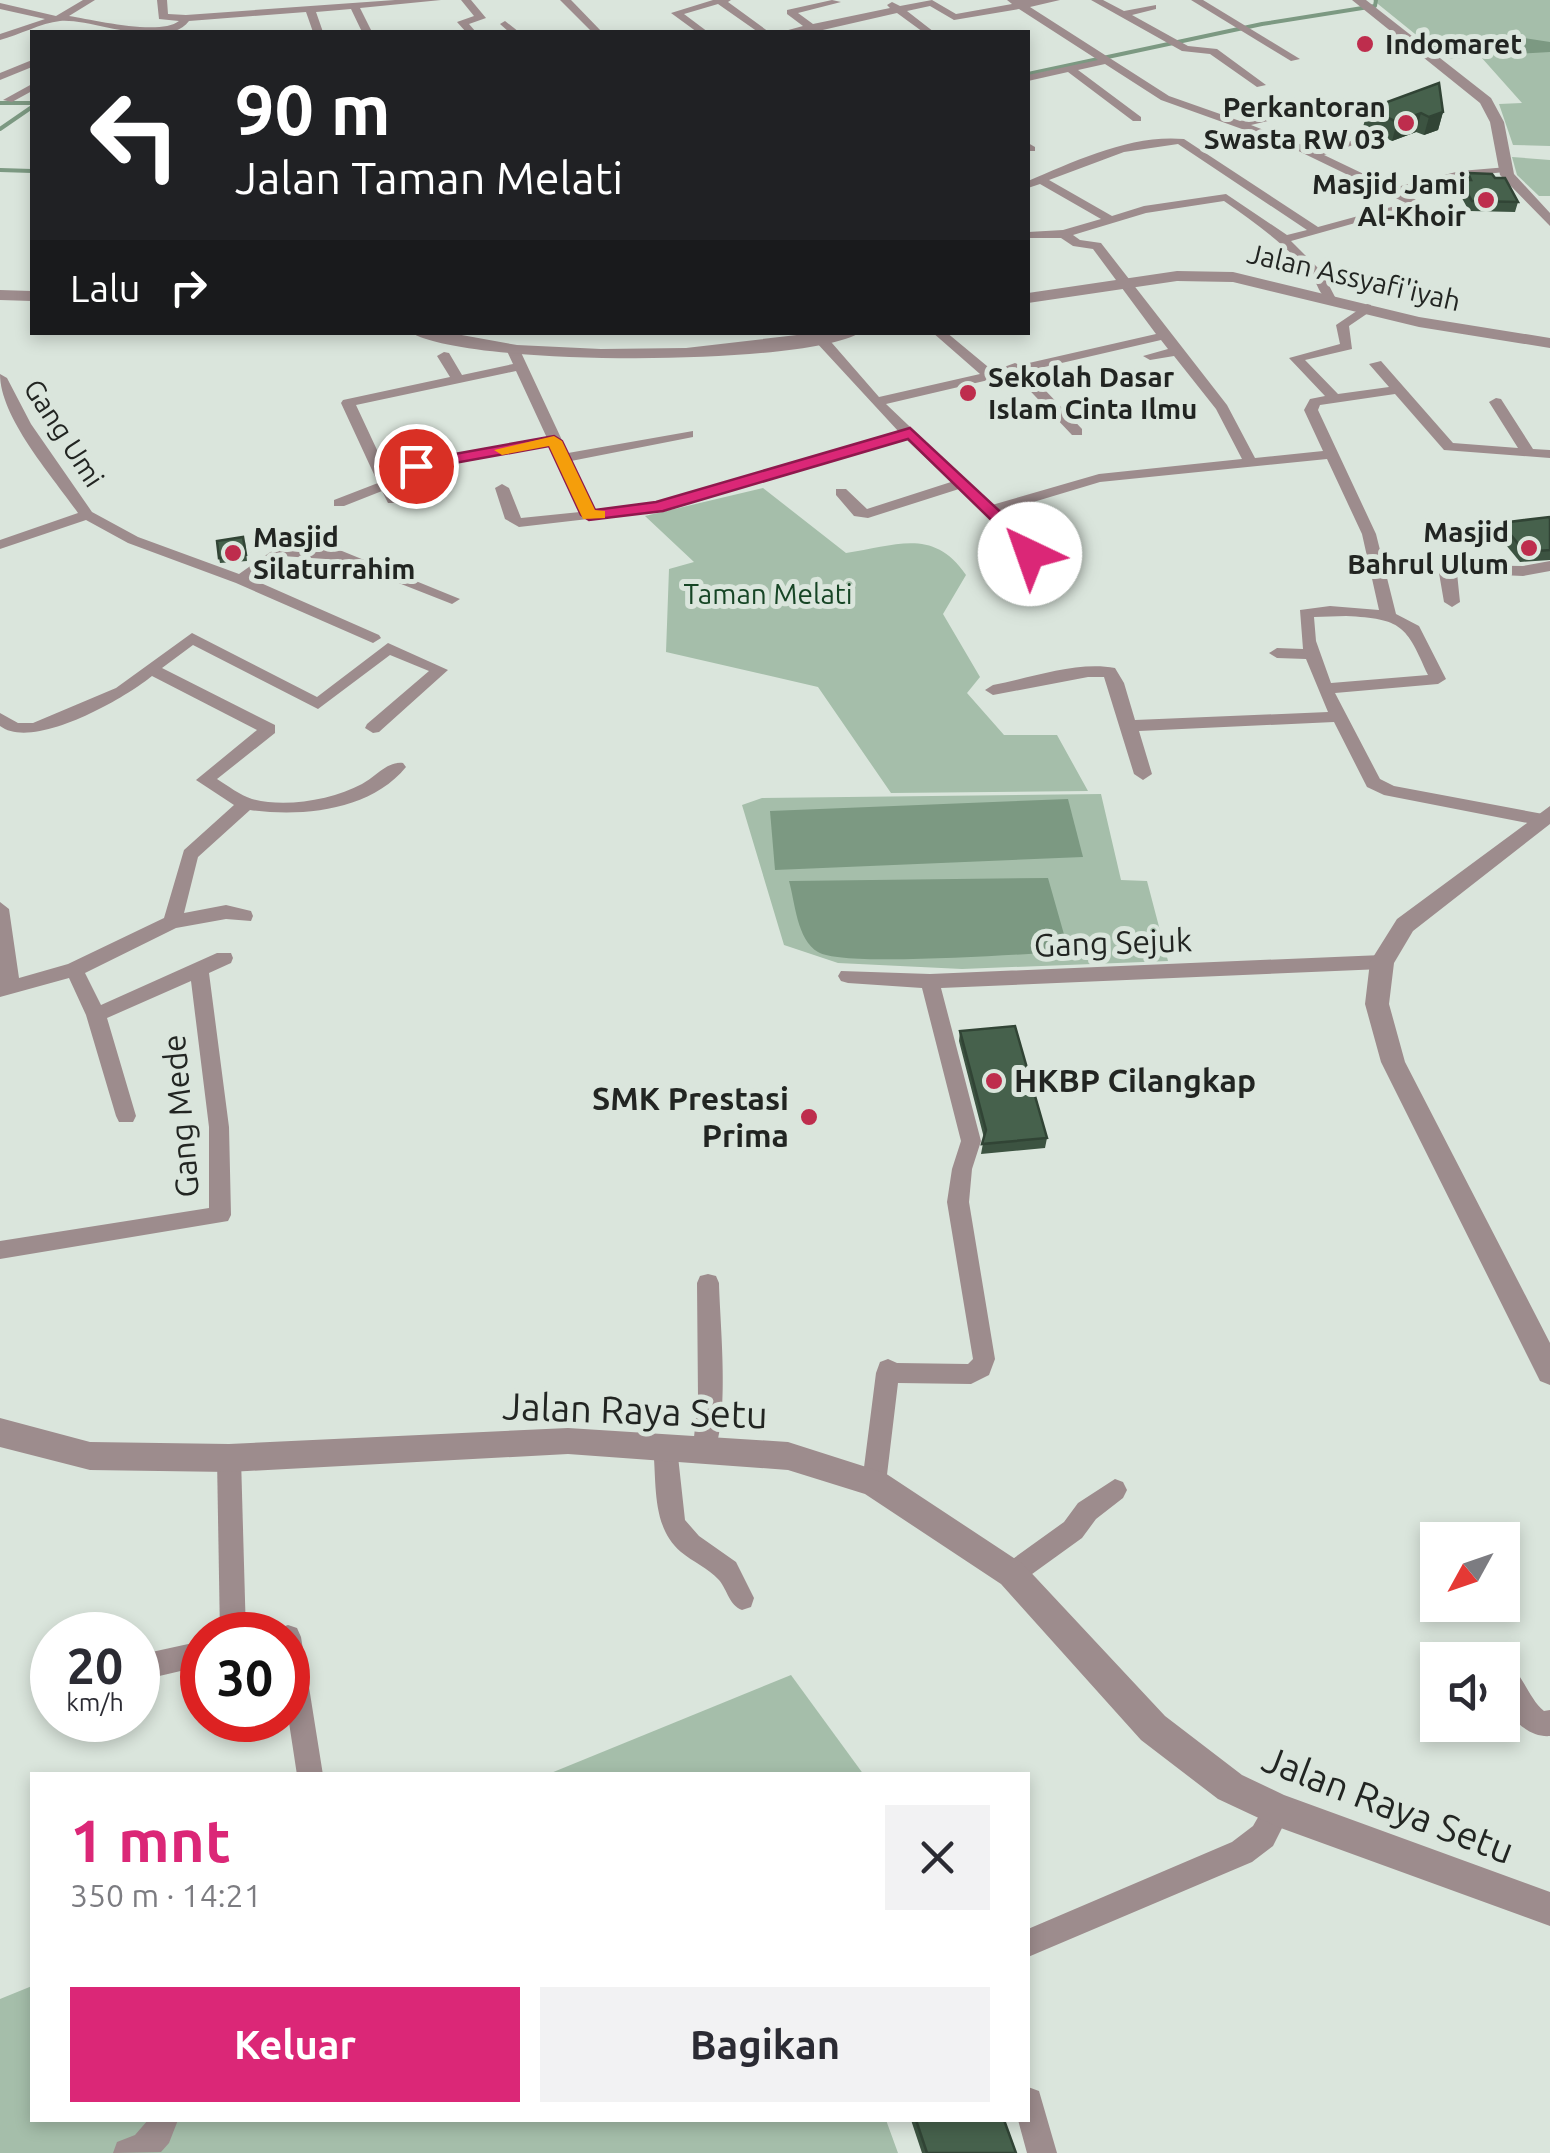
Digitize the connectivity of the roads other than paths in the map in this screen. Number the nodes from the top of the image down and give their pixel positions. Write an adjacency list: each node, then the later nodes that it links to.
1 (90, 0): 25 (street)
2 (162, 0): 26 (street)
3 (266, 0): 21 (street)
4 (436, 0): 11 (street)
5 (466, 0): 32 (street)
6 (723, 0): 34 (street); 35 (street)
7 (1056, 0): 14 (street)
8 (1096, 0): 22 (street)
9 (1196, 0): 41 (street)
10 (834, 1): 23 (street); 36 (street)
11 (405, 2): 18 (street)
12 (571, 2): 33 (street)
13 (930, 2): 15 (street); 24 (street)
14 (1018, 3): 24 (street); 40 (street)
15 (891, 4): 23 (street); 38 (street)
16 (1366, 5): 54 (street)
17 (0, 6): 25 (street)
18 (352, 6): 20 (street); 31 (street)
19 (1153, 7): 22 (street)
20 (311, 11): 21 (street); 30 (street)
21 (271, 14): 26 (street)
22 (1122, 15): 46 (street)
23 (857, 16): 36 (street); 37 (street)
24 (954, 17): 27 (street)
25 (56, 18): 28 (street); 39 (street)
26 (186, 18): 29 (street)
27 (964, 25)
28 (154, 30)
29 (166, 30)
30 (317, 30)
31 (366, 30)
32 (469, 30)
33 (594, 30)
34 (700, 30)
35 (761, 30)
36 (814, 30)
37 (875, 30)
38 (926, 30)
39 (0, 37)
40 (1107, 58): 43 (street); 51 (street)
41 (1295, 60)
42 (30, 64): 45 (street)
43 (1070, 69): 44 (street); 50 (street)
44 (1031, 75)
45 (0, 76)
46 (1261, 84)
47 (30, 88): 48 (street)
48 (8, 100)
49 (1302, 110): 51 (street)
50 (1137, 120)
51 (1239, 124): 53 (street)
52 (1356, 141): 53 (street)
53 (1312, 155): 57 (street)
54 (1504, 169): 57 (street); 59 (street)
55 (1041, 180): 56 (street); 58 (street); 60 (street)
56 (1030, 184)
57 (1390, 192): 60 (street)
58 (1111, 220): 61 (street); 63 (street)
59 (1550, 222)
60 (1314, 229): 63 (street)
61 (1064, 234): 62 (street); 64 (street)
62 (1030, 236)
63 (1284, 239): 67 (street)
64 (1125, 286): 67 (street, Jalan Assyafi'iyah); 68 (street, Jalan Assyafi'iyah); 73 (street)
65 (0, 295): 66 (street)
66 (30, 296)
67 (1328, 297): 69 (street, Jalan Assyafi'iyah)
68 (1030, 298)
69 (1367, 308): 74 (street, Jalan Assyafi'iyah); 85 (street)
70 (435, 335): 78 (street)
71 (942, 335): 81 (street)
72 (826, 336): 78 (street); 86 (street)
73 (1164, 336): 75 (street); 80 (street)
74 (1550, 343)
75 (1178, 351): 77 (street); 96 (street)
76 (444, 356): 83 (street)
77 (1150, 356)
78 (516, 358): 83 (street); 91 (street)
79 (1376, 364): 84 (street)
80 (1014, 367): 81 (street); 88 (street)
81 (988, 374): 86 (street)
82 (0, 378): 103 (street, Gang Umi)
83 (459, 381): 98 (street)
84 (1396, 390): 85 (street); 93 (street)
85 (1334, 398): 92 (street)
86 (876, 402): 89 (street)
87 (1496, 402): 93 (street)
88 (1077, 432)
89 (910, 433): 97 (street); 104 (street)
90 (688, 434): 95 (street)
91 (554, 441): 95 (street); 98 (street)
92 (1334, 454): 96 (street); 111 (street)
93 (1529, 454): 94 (street)
94 (1550, 454)
95 (565, 458): 104 (street)
96 (1249, 460): 102 (street)
97 (962, 483): 100 (street); 102 (street)
98 (387, 485): 101 (street)
99 (502, 488): 104 (street)
100 (841, 492)
101 (339, 502)
102 (990, 510): 106 (street)
103 (87, 515): 105 (street); 108 (street)
104 (589, 515)
105 (0, 545)
106 (1012, 565)
107 (1550, 566): 110 (street)
108 (241, 580): 109 (street); 112 (street)
109 (452, 599)
110 (1452, 602)
111 (1388, 614): 114 (street); 116 (street)
112 (373, 638)
113 (1277, 653): 114 (street)
114 (1312, 654): 116 (street)
115 (151, 668): 119 (street); 121 (street); 124 (street)
116 (1325, 689): 118 (street)
117 (993, 690): 120 (street)
118 (1337, 717): 120 (street); 125 (street)
119 (0, 718)
120 (1129, 726): 123 (street)
121 (373, 728)
122 (397, 767): 124 (street)
123 (1143, 774)
124 (246, 804): 128 (street)
125 (1546, 817): 130 (street)
126 (0, 909): 135 (street)
127 (244, 916): 128 (street)
128 (172, 922): 131 (street)
129 (224, 958): 132 (street)
130 (1382, 962): 134 (street, Gang Sejuk); 140 (street)
131 (74, 970): 135 (street); 136 (street)
132 (198, 970): 136 (street); 138 (street, Gang Mede)
133 (848, 976): 134 (street, Gang Sejuk)
134 (930, 980): 146 (street)
135 (6, 989)
136 (96, 1015): 137 (street)
137 (126, 1116)
138 (0, 1250)
139 (708, 1283): 144 (street)
140 (1541, 1338): 141 (street)
141 (1550, 1372)
142 (0, 1431): 145 (street, Jalan Raya Setu)
143 (665, 1447): 144 (street, Jalan Raya Setu); 145 (street, Jalan Raya Setu); 149 (street)
144 (705, 1448): 146 (street, Jalan Raya Setu)
145 (228, 1458): 150 (street)
146 (874, 1483): 148 (street, Jalan Raya Setu)
147 (1115, 1490): 148 (street)
148 (1012, 1574): 155 (street, Jalan Raya Setu)
149 (742, 1598)
150 (232, 1612)
151 (1520, 1703): 152 (street)
152 (1550, 1723)
153 (305, 1742): 154 (street)
154 (310, 1772)
155 (1278, 1810): 156 (street, Jalan Raya Setu); 157 (street)
156 (1550, 1909)
157 (1030, 1942)
158 (1030, 2109): 161 (street)
159 (162, 2122): 160 (street)
160 (128, 2153)
161 (1042, 2153)

